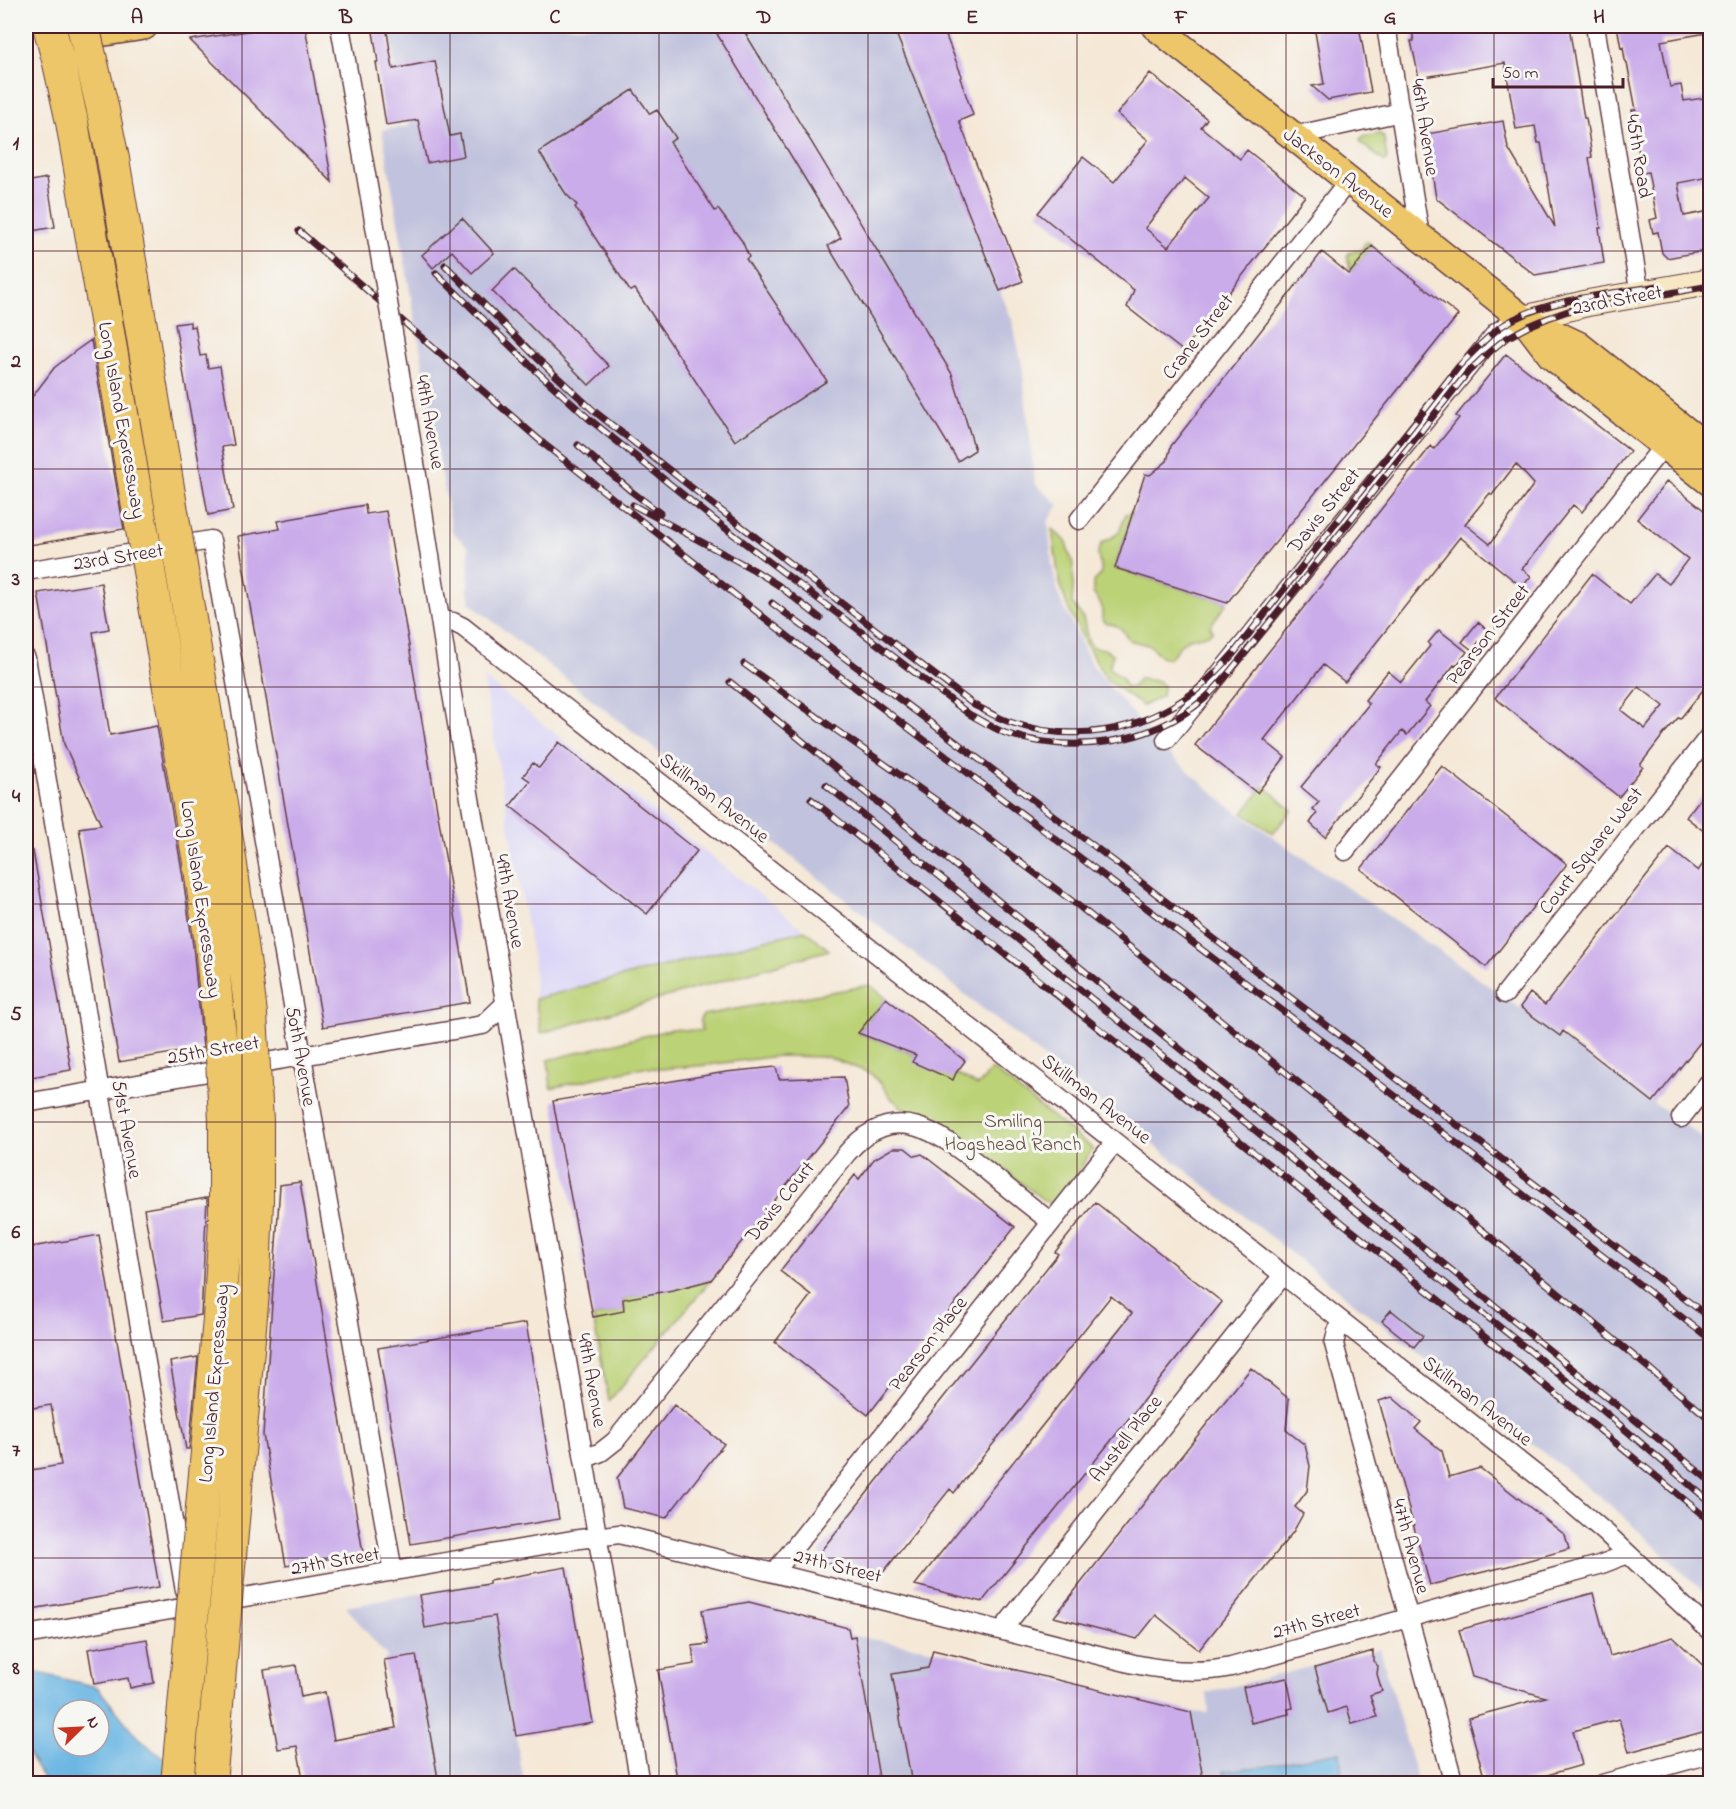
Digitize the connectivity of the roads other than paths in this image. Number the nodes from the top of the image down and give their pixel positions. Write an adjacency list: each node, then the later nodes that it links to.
1 (144, 26): 5 (main road)
2 (340, 26): 20 (street, 49th Avenue, bridge)
3 (1386, 26): 7 (street, 46th Avenue)
4 (1595, 26): 12 (street, 45th Road)
5 (71, 27): 47 (highway, Long Island Expressway, bridge); 48 (highway, Long Island Expressway, bridge)
6 (1160, 27): 8 (main road, Jackson Avenue)
7 (1401, 112): 8 (street); 10 (street, 46th Avenue)
8 (1293, 136): 9 (main road, Jackson Avenue)
9 (1349, 180): 10 (main road, Jackson Avenue); 17 (street, Crane Street)
10 (1420, 236): 13 (main road, Jackson Avenue)
11 (1710, 282): 12 (street, 23rd Street)
12 (1640, 295): 13 (street, 23rd Street)
13 (1523, 319): 14 (main road, Jackson Avenue); 15 (main road, Jackson Avenue); 23 (street, Davis Street)
14 (1664, 446): 16 (main road, Jackson Avenue); 24 (street, Pearson Street)
15 (1710, 450)
16 (1710, 482)
17 (1080, 520)
18 (211, 540): 19 (street, 23rd Street); 27 (street, 50th Avenue)
19 (26, 571)
20 (441, 620): 26 (street, 49th Avenue); 32 (street, Skillman Avenue)
21 (26, 658): 29 (street, 51st Avenue)
22 (1710, 735): 25 (street, Court Square West)
23 (1166, 740)
24 (1345, 851)
25 (1505, 994)
26 (506, 1003): 27 (street, 25th Street); 36 (street, 49th Avenue)
27 (302, 1056): 29 (street, 25th Street); 39 (street, 50th Avenue)
28 (1710, 1081): 31 (street)
29 (99, 1091): 30 (street, 25th Street); 41 (street, 51st Avenue)
30 (26, 1103)
31 (1681, 1118)
32 (1115, 1142): 33 (street, Pearson Place); 34 (street, Skillman Avenue)
33 (1051, 1222): 36 (street, Davis Court); 40 (street, Pearson Place)
34 (1283, 1275): 35 (street, Skillman Avenue); 43 (street, Austell Place)
35 (1343, 1322): 38 (street, Skillman Avenue); 42 (street, 47th Avenue)
36 (584, 1459): 37 (street, 49th Avenue)
37 (598, 1536): 39 (street, 27th Street); 40 (street, 27th Street); 49 (street, 49th Avenue)
38 (1628, 1554): 42 (street, 27th Street); 44 (street, Skillman Avenue)
39 (393, 1572): 41 (street, 27th Street)
40 (774, 1572): 43 (street, 27th Street)
41 (188, 1608): 45 (street, 27th Street)
42 (1408, 1619): 43 (street, 27th Street); 50 (street, 47th Avenue)
43 (1002, 1630)
44 (1710, 1631)
45 (26, 1635)
46 (1710, 1754): 51 (street)
47 (177, 1784)
48 (210, 1784)
49 (640, 1784)
50 (1454, 1784)
51 (1602, 1784)

